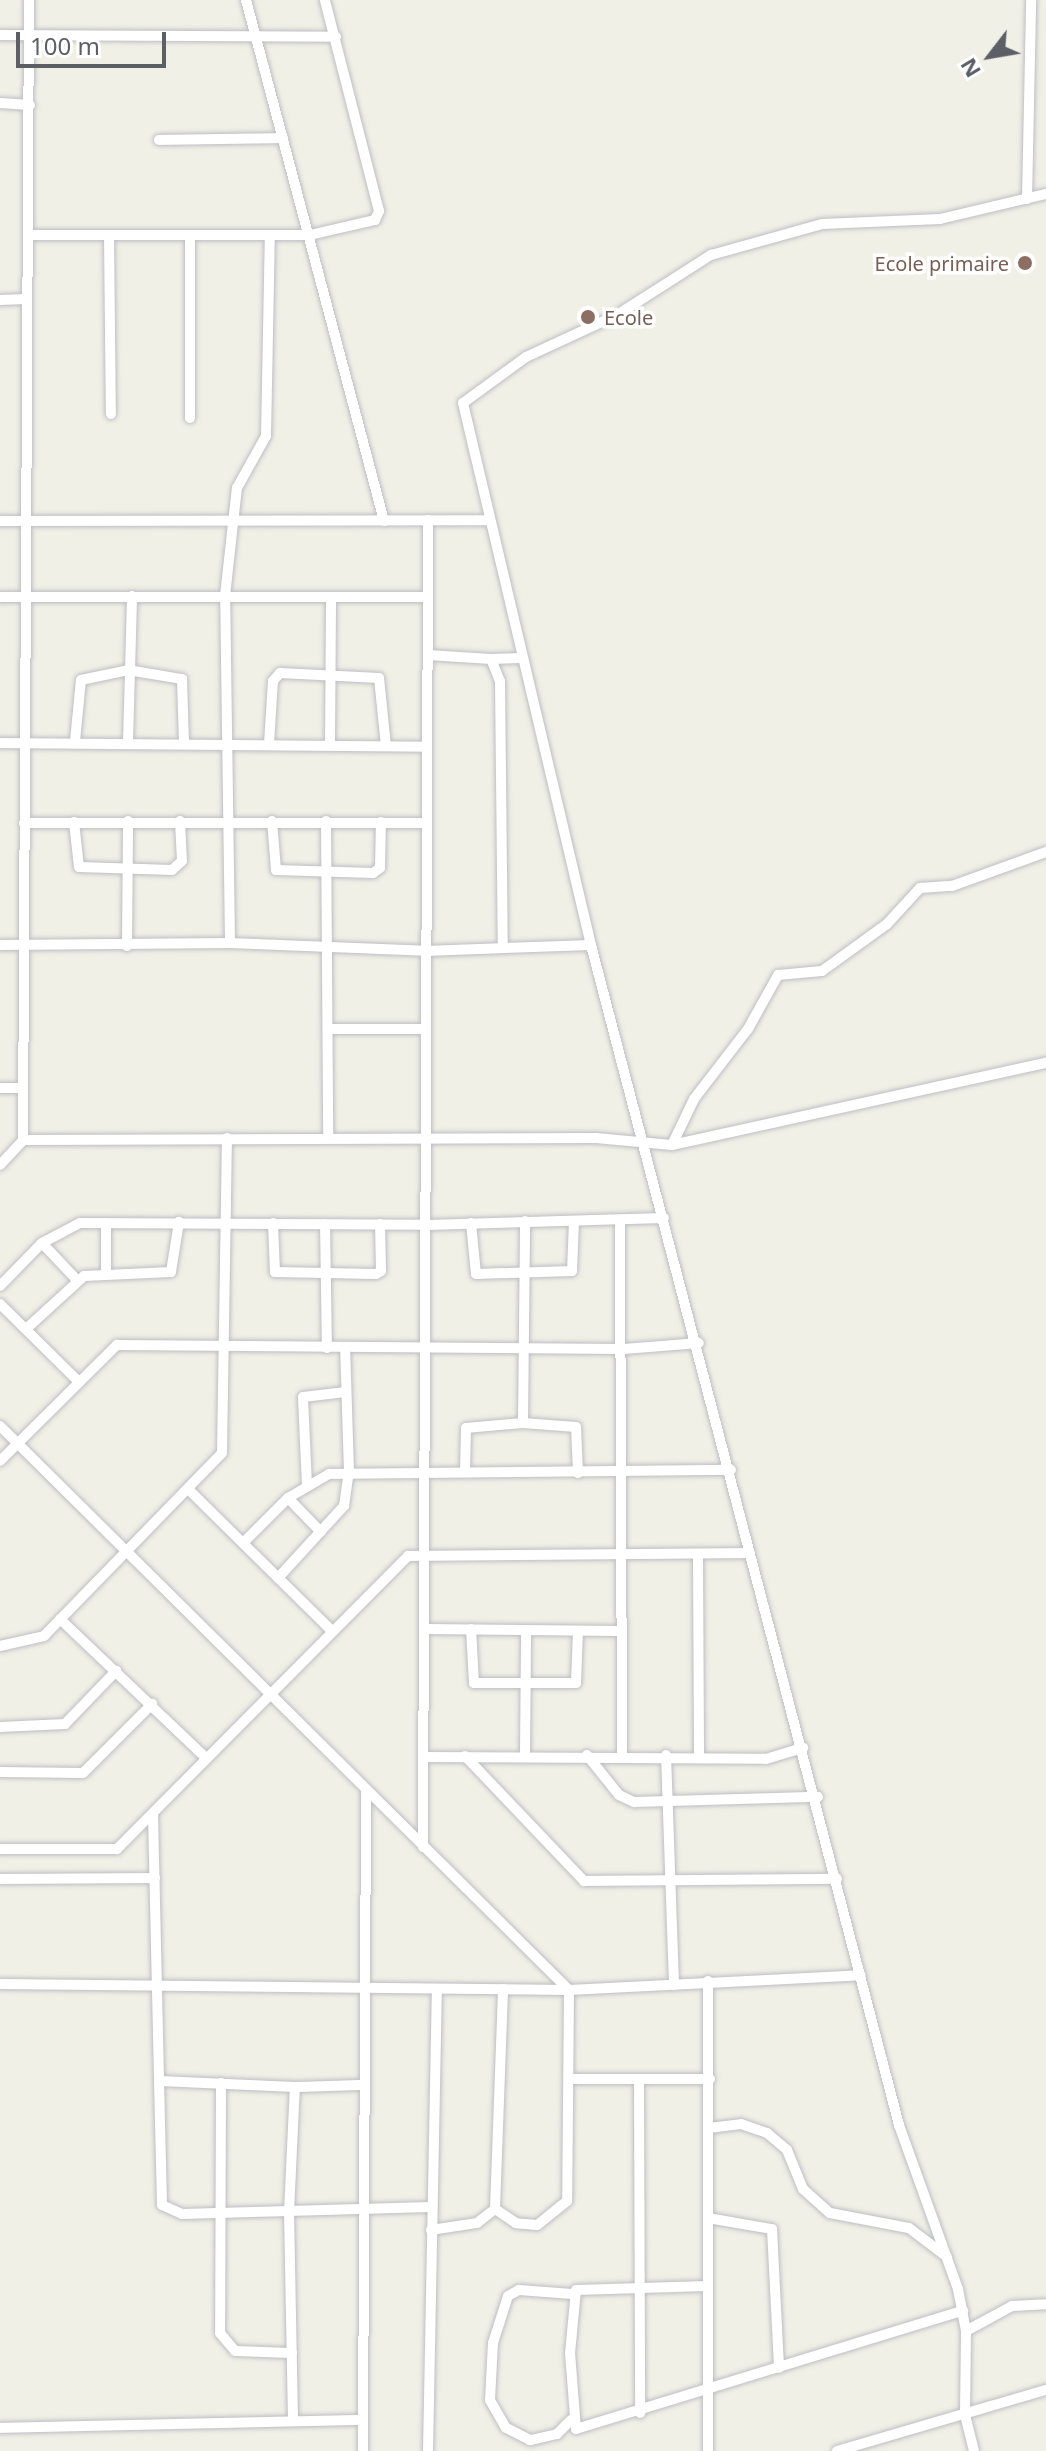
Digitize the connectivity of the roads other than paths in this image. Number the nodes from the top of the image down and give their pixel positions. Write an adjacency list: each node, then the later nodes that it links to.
1 (29, 0): 6 (street)
2 (246, 0): 8 (street)
3 (325, 0): 7 (street)
4 (1031, 0): 14 (street)
5 (0, 35): 6 (street)
6 (29, 35): 8 (street); 10 (street)
7 (336, 37): 8 (street); 18 (street)
8 (258, 38): 11 (street)
9 (0, 103): 10 (street)
10 (30, 105): 15 (street)
11 (283, 138): 12 (street); 18 (street)
12 (159, 140)
13 (1046, 194): 14 (street)
14 (1027, 199): 25 (street)
15 (30, 235): 19 (street); 20 (street)
16 (190, 235): 17 (street); 19 (street); 23 (street)
17 (270, 235): 18 (street); 28 (street)
18 (310, 235): 29 (street)
19 (109, 236): 22 (street)
20 (26, 299): 21 (street); 27 (street)
21 (0, 300)
22 (111, 414)
23 (190, 418)
24 (428, 520): 25 (street); 29 (street); 34 (street)
25 (487, 520): 37 (street)
26 (0, 521): 27 (street)
27 (29, 521): 28 (street); 33 (street)
28 (234, 521): 29 (street); 31 (street)
29 (384, 521)
30 (132, 596): 31 (street); 33 (street); 39 (street)
31 (225, 596): 35 (street); 46 (street)
32 (0, 597): 33 (street)
33 (28, 597): 44 (street)
34 (427, 597): 35 (street); 36 (street)
35 (331, 601): 40 (street)
36 (428, 655): 38 (street); 50 (street)
37 (521, 658): 38 (street); 67 (street)
38 (491, 659): 69 (street)
39 (128, 670): 41 (street); 42 (street); 45 (street)
40 (331, 675): 47 (street); 48 (street); 49 (street)
41 (75, 741): 42 (street); 44 (street)
42 (128, 742): 45 (street)
43 (0, 743): 44 (street)
44 (29, 743): 58 (street)
45 (184, 743): 46 (street)
46 (229, 744): 47 (street); 51 (street)
47 (269, 744): 48 (street)
48 (330, 746): 49 (street)
49 (386, 746): 50 (street)
50 (427, 747): 59 (street)
51 (229, 820): 53 (street); 54 (street); 63 (street)
52 (128, 821): 53 (street); 56 (street); 61 (street)
53 (180, 821): 61 (street)
54 (272, 821): 55 (street); 62 (street)
55 (326, 821): 57 (street); 62 (street)
56 (74, 822): 58 (street); 61 (street)
57 (381, 822): 59 (street); 62 (street)
58 (24, 823): 65 (street)
59 (424, 823): 70 (street)
60 (1046, 852): 81 (street)
61 (127, 870): 68 (street)
62 (327, 870): 66 (street)
63 (230, 943): 66 (street); 68 (street)
64 (0, 945): 65 (street)
65 (24, 945): 68 (street); 75 (street)
66 (329, 945): 70 (street); 71 (street)
67 (591, 945): 69 (street); 80 (street)
68 (127, 946)
69 (503, 947): 70 (street)
70 (425, 951): 72 (street)
71 (328, 1029): 72 (street); 77 (street)
72 (423, 1029): 78 (street)
73 (1046, 1063): 81 (street)
74 (0, 1088): 75 (street)
75 (19, 1088): 79 (street)
76 (227, 1138): 77 (street); 79 (street); 88 (street)
77 (328, 1138): 78 (street)
78 (425, 1138): 80 (street); 94 (street)
79 (23, 1140): 82 (street)
80 (644, 1142): 81 (street); 83 (street)
81 (672, 1145)
82 (0, 1165)
83 (664, 1218): 93 (street); 103 (street)
84 (525, 1221): 86 (street); 90 (street); 98 (street)
85 (179, 1222): 87 (street); 88 (street); 96 (street)
86 (574, 1222): 93 (street); 98 (street)
87 (106, 1223): 95 (street); 96 (street)
88 (224, 1223): 89 (street); 104 (street)
89 (273, 1223): 91 (street); 97 (street)
90 (471, 1223): 94 (street); 98 (street)
91 (325, 1224): 92 (street); 97 (street)
92 (380, 1224): 94 (street); 97 (street)
93 (620, 1224): 109 (street)
94 (427, 1225): 105 (street)
95 (42, 1243): 99 (street); 100 (street)
96 (106, 1272): 99 (street)
97 (327, 1273): 106 (street)
98 (523, 1273): 108 (street)
99 (76, 1279): 102 (street)
100 (0, 1286)
101 (0, 1304): 102 (street)
102 (26, 1329): 110 (street)
103 (699, 1343): 109 (street); 116 (street)
104 (226, 1347): 106 (street); 110 (street); 123 (street)
105 (427, 1347): 107 (street); 108 (street); 118 (street)
106 (327, 1348): 107 (street)
107 (345, 1348): 111 (street)
108 (521, 1349): 109 (street); 112 (street)
109 (624, 1349): 121 (street)
110 (79, 1382): 114 (street)
111 (346, 1392): 117 (street); 122 (street)
112 (523, 1423): 119 (street); 120 (street)
113 (0, 1426): 114 (street)
114 (17, 1442): 115 (street); 127 (street)
115 (0, 1461)
116 (731, 1470): 121 (street); 129 (street)
117 (349, 1472): 118 (street); 122 (street); 125 (street)
118 (428, 1472): 119 (street); 128 (street)
119 (465, 1472): 120 (street)
120 (578, 1473): 121 (street)
121 (622, 1473): 130 (street)
122 (307, 1486): 124 (street)
123 (188, 1489): 126 (street); 127 (street)
124 (288, 1498): 125 (street); 126 (street)
125 (321, 1532): 132 (street)
126 (243, 1543): 132 (street)
127 (129, 1551): 133 (street); 143 (street)
128 (426, 1552): 130 (street); 134 (street); 136 (street)
129 (750, 1553): 131 (street); 146 (street)
130 (620, 1555): 131 (street); 139 (street)
131 (698, 1557): 152 (street)
132 (278, 1578): 136 (street)
133 (60, 1619): 140 (street); 141 (street)
134 (425, 1629): 135 (street); 154 (street)
135 (471, 1629): 137 (street); 142 (street)
136 (331, 1630): 143 (street)
137 (526, 1631): 138 (street); 142 (street)
138 (578, 1631): 139 (street); 142 (street)
139 (619, 1631): 147 (street)
140 (0, 1646)
141 (116, 1671): 144 (street); 145 (street)
142 (525, 1684): 148 (street)
143 (271, 1692): 153 (street); 156 (street)
144 (152, 1704): 153 (street); 155 (street)
145 (0, 1727)
146 (803, 1748): 152 (street); 157 (street)
147 (622, 1754): 149 (street); 150 (street)
148 (525, 1755): 149 (street); 151 (street)
149 (587, 1755): 158 (street)
150 (666, 1755): 152 (street); 158 (street)
151 (465, 1756): 154 (street); 165 (street)
152 (699, 1756)
153 (205, 1757): 159 (street)
154 (424, 1757): 160 (street)
155 (0, 1772)
156 (366, 1791): 160 (street); 171 (street)
157 (818, 1797): 158 (street); 164 (street)
158 (666, 1801): 165 (street)
159 (153, 1814): 161 (street); 162 (street)
160 (423, 1847): 174 (street)
161 (0, 1849)
162 (155, 1878): 163 (street); 170 (street)
163 (0, 1879)
164 (837, 1879): 165 (street); 166 (street)
165 (670, 1880): 169 (street)
166 (861, 1975): 167 (street); 190 (street)
167 (708, 1981): 169 (street); 176 (street)
168 (0, 1984): 170 (street)
169 (674, 1985): 174 (street)
170 (157, 1987): 171 (street); 178 (street)
171 (366, 1988): 173 (street); 180 (street)
172 (503, 1989): 173 (street); 174 (street); 185 (street)
173 (437, 1990): 183 (street)
174 (569, 1990): 175 (street)
175 (572, 2079): 177 (street); 185 (street)
176 (710, 2079): 177 (street); 182 (street)
177 (639, 2080): 192 (street)
178 (159, 2081): 179 (street); 187 (street)
179 (221, 2083): 181 (street); 187 (street)
180 (362, 2085): 181 (street); 184 (street)
181 (295, 2087): 186 (street)
182 (709, 2128): 188 (street); 190 (street)
183 (430, 2207): 184 (street); 189 (street)
184 (361, 2208): 186 (street); 204 (street)
185 (495, 2209): 189 (street)
186 (289, 2212): 187 (street); 197 (street)
187 (223, 2213): 197 (street)
188 (708, 2218): 191 (street); 198 (street)
189 (431, 2230): 208 (street)
190 (949, 2258): 195 (street)
191 (707, 2286): 192 (street); 199 (street)
192 (639, 2287): 193 (street); 201 (street)
193 (572, 2294): 205 (street); 205 (street)
194 (1046, 2304): 196 (street)
195 (963, 2311): 196 (street); 198 (street)
196 (966, 2331): 202 (street)
197 (292, 2353): 203 (street)
198 (779, 2368): 199 (street)
199 (709, 2390): 201 (street); 209 (street)
200 (1046, 2390): 202 (street)
201 (640, 2413): 205 (street)
202 (965, 2414): 210 (street); 211 (street)
203 (293, 2420): 204 (street); 206 (street)
204 (362, 2420): 207 (street)
205 (571, 2420)
206 (0, 2428)
207 (363, 2451)
208 (428, 2451)
209 (708, 2451)
210 (837, 2451)
211 (974, 2451)

